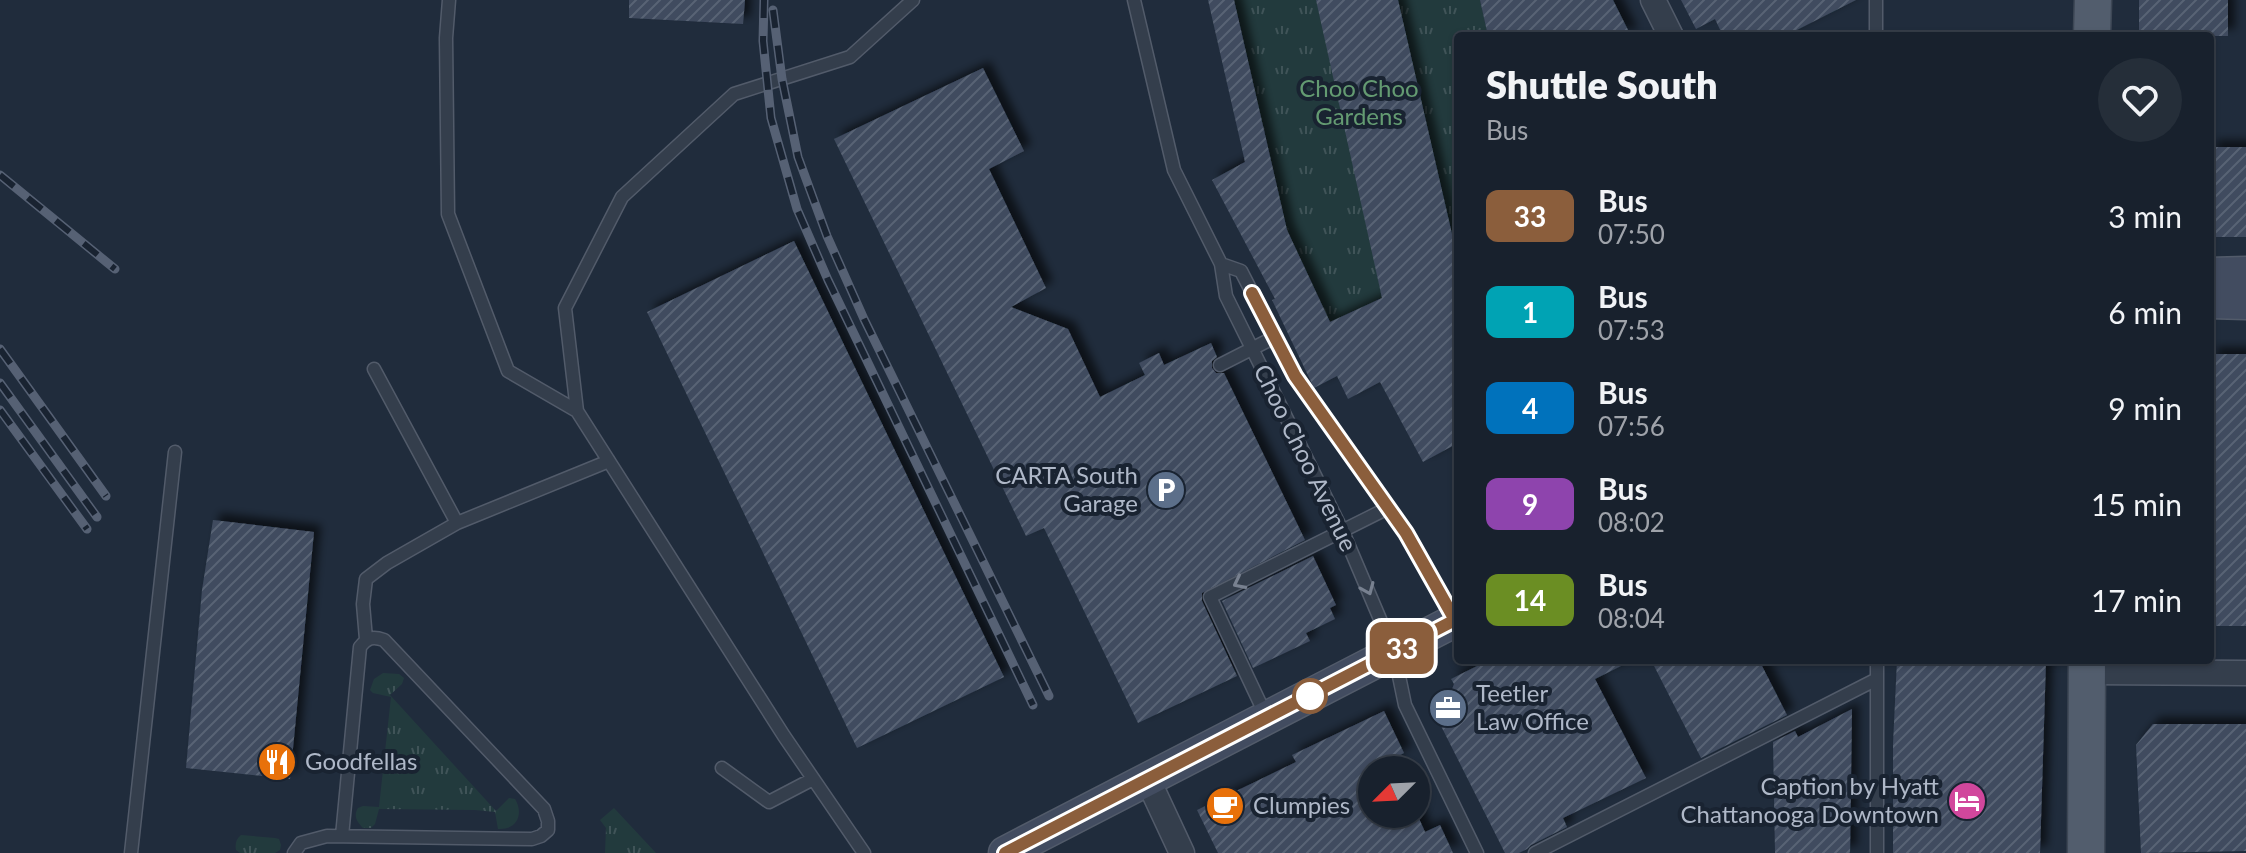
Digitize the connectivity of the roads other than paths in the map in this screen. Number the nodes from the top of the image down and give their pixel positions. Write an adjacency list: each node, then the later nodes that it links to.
1 (449, 0): 19 (lane)
2 (913, 0): 19 (lane)
3 (1134, 0): 10 (lane, Choo Choo Avenue)
4 (1653, 0): 7 (street)
5 (1876, 0): 8 (lane)
6 (2093, 0): 9 (main road)
7 (1669, 32)
8 (1876, 32)
9 (2092, 32)
10 (1221, 264): 15 (lane, Choo Choo Avenue); 16 (lane, Choo Choo Avenue)
11 (2246, 273): 12 (main road)
12 (2214, 274)
13 (2214, 302): 14 (main road)
14 (2246, 303)
15 (1275, 337): 16 (lane); 22 (lane, Choo Choo Avenue)
16 (1252, 349): 17 (lane); 24 (lane, Choo Choo Avenue)
17 (1220, 365)
18 (374, 369): 23 (lane)
19 (577, 411): 21 (lane)
20 (175, 452): 38 (lane)
21 (609, 461): 23 (lane); 35 (lane)
22 (1388, 508): 24 (lane); 25 (lane, Choo Choo Avenue)
23 (457, 523): 27 (lane)
24 (1343, 532): 28 (lane, Choo Choo Avenue, one-way to 28); 33 (lane, one-way to 33)
25 (1454, 614)
26 (1454, 621): 28 (main road)
27 (366, 639): 37 (lane); 37 (lane)
28 (1394, 652): 33 (main road); 43 (lane, Choo Choo Avenue)
29 (1877, 664): 32 (lane)
30 (2087, 666): 31 (street); 46 (main road)
31 (2246, 673)
32 (1877, 679): 44 (lane); 45 (lane)
33 (1267, 718): 36 (main road)
34 (722, 768): 35 (lane)
35 (813, 779): 40 (lane)
36 (1148, 780): 41 (main road); 42 (street)
37 (342, 836): 39 (lane)
38 (131, 853)
39 (294, 853)
40 (864, 853)
41 (1005, 853)
42 (1182, 853)
43 (1477, 853)
44 (1535, 853)
45 (1877, 853)
46 (2086, 853)

